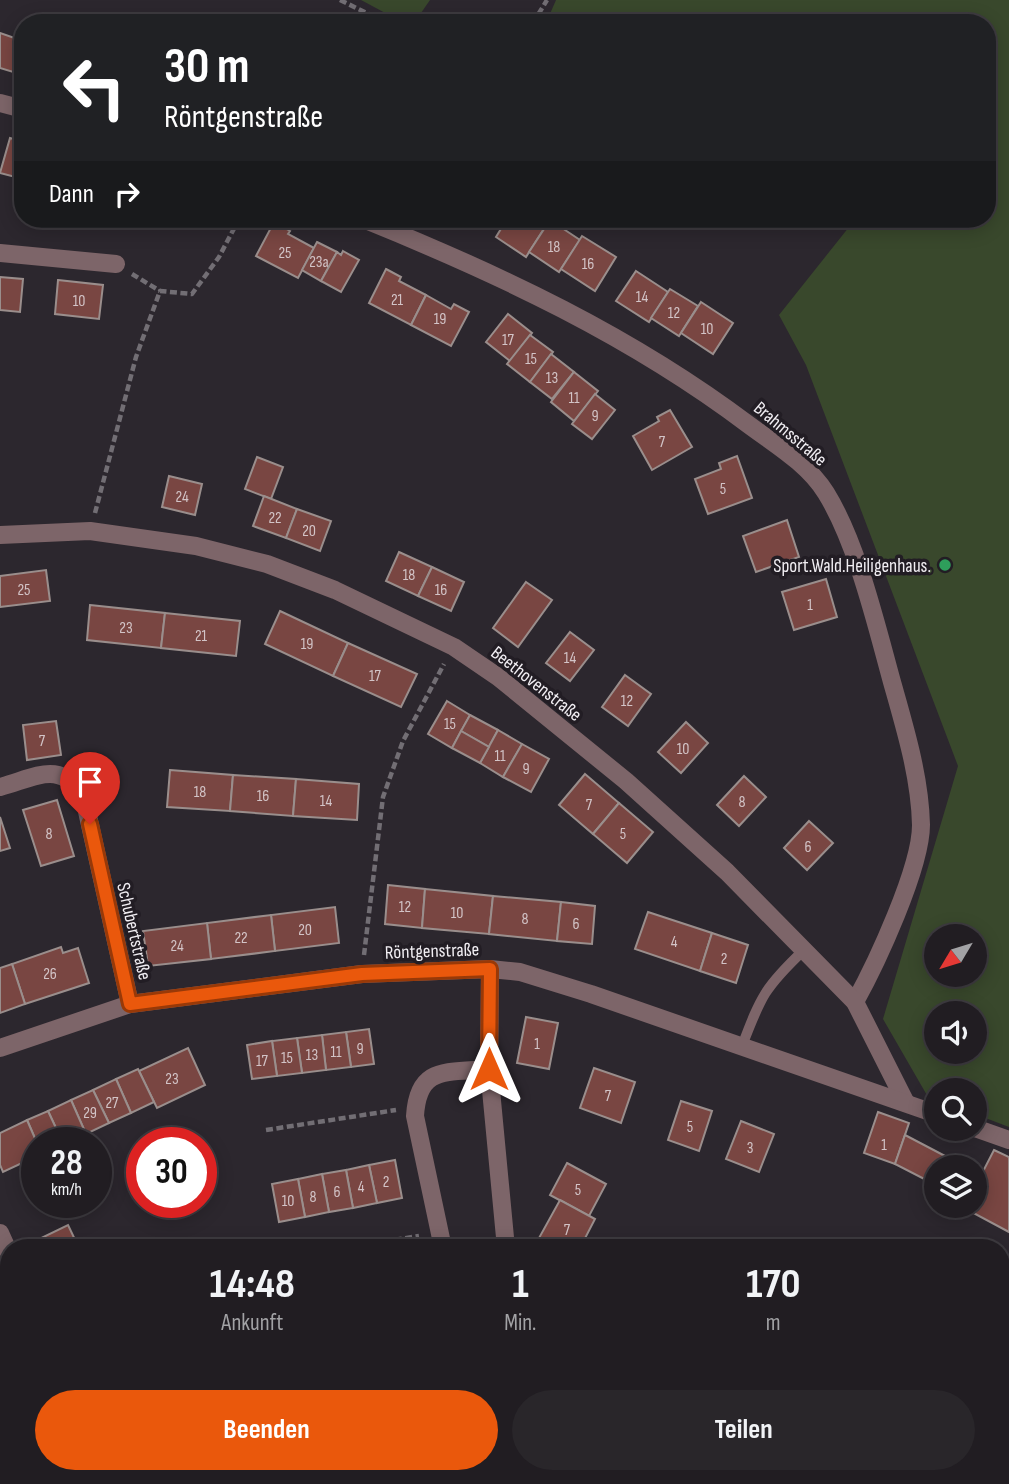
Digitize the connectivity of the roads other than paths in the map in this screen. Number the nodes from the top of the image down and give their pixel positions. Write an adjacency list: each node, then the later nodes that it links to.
1 (385, 228): 8 (street, Brahmsstraße)
2 (0, 253): 3 (street)
3 (116, 264)
4 (0, 535): 6 (street, Beethovenstraße)
5 (0, 787): 9 (street, Schubertstraße)
6 (804, 950): 8 (street, Beethovenstraße); 10 (lane)
7 (490, 969): 9 (street, Röntgenstraße); 10 (street, Röntgenstraße); 12 (street)
8 (855, 1002): 13 (street, Beethovenstraße)
9 (130, 1004): 11 (street, Röntgenstraße)
10 (742, 1046): 13 (street, Röntgenstraße)
11 (0, 1048)
12 (489, 1069): 17 (street); 18 (street)
13 (906, 1103): 14 (street, Röntgenstraße)
14 (924, 1110)
15 (987, 1132): 16 (street)
16 (1009, 1140)
17 (440, 1239)
18 (505, 1239)

